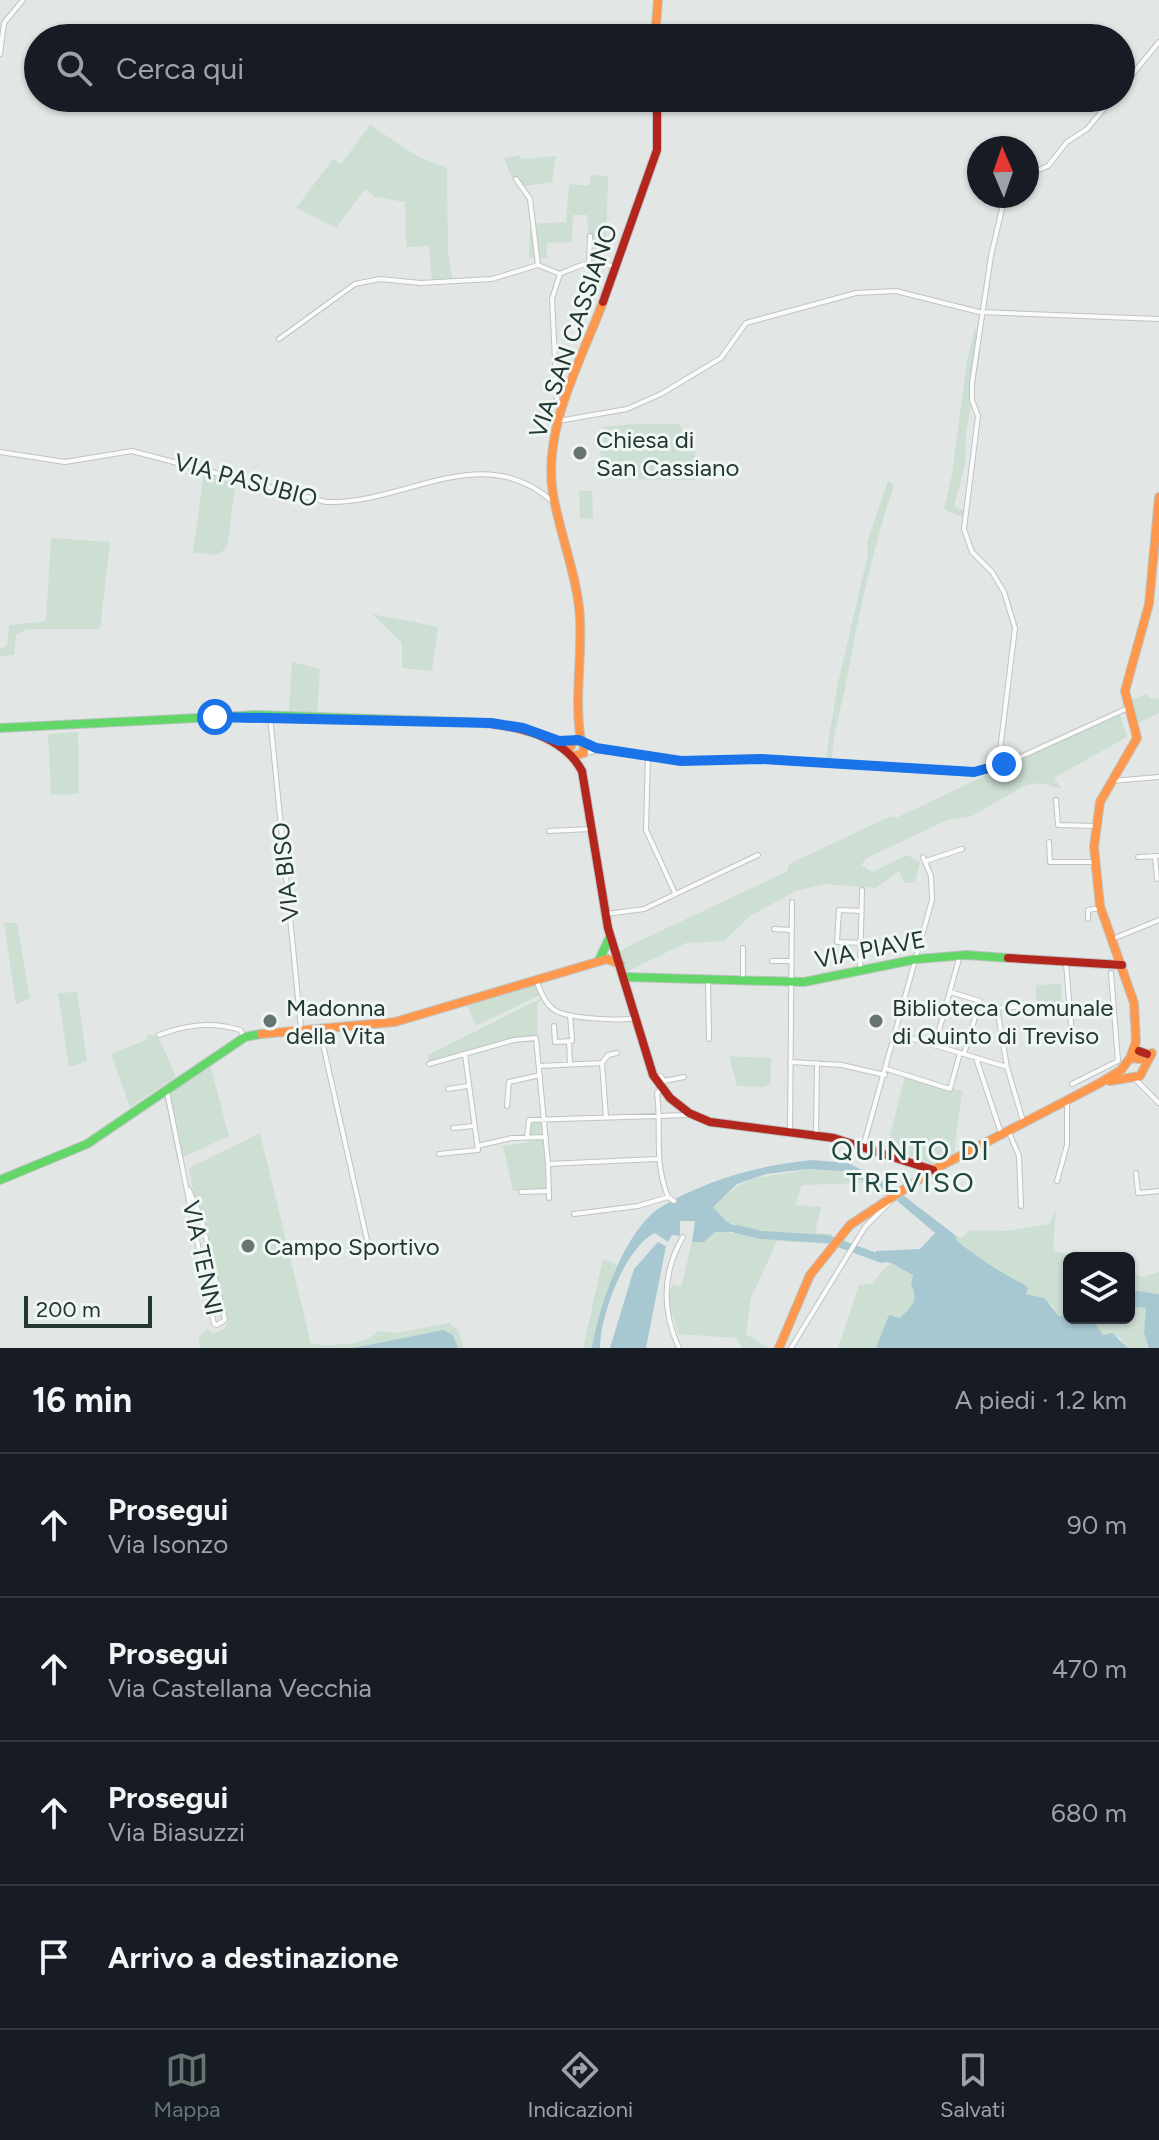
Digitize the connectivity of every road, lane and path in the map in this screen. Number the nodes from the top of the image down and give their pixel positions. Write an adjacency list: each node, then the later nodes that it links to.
1 (23, 0): 5 (street)
2 (658, 1): 3 (main road)
3 (656, 24)
4 (1159, 42): 6 (street)
5 (0, 54)
6 (1135, 71)
7 (656, 112): 15 (main road, VIA SAN CASSIANO)
8 (1101, 112): 9 (street)
9 (1039, 170)
10 (516, 179): 14 (street)
11 (1003, 208): 17 (street)
12 (590, 236): 13 (street)
13 (589, 262): 15 (street); 16 (street)
14 (538, 265): 16 (street); 19 (street)
15 (614, 267): 20 (main road, VIA SAN CASSIANO)
16 (560, 274): 20 (street)
17 (983, 312): 18 (street); 21 (street); 32 (street)
18 (1159, 319)
19 (279, 339)
20 (562, 410): 21 (main road, VIA SAN CASSIANO)
21 (558, 421): 23 (main road, VIA SAN CASSIANO)
22 (0, 452): 24 (street, VIA PASUBIO)
23 (551, 484): 24 (street); 26 (main road, VIA SAN CASSIANO)
24 (537, 490): 26 (street, VIA PASUBIO)
25 (1159, 497): 27 (main road)
26 (554, 503): 30 (main road, VIA SAN CASSIANO)
27 (1128, 708): 32 (street); 34 (main road)
28 (270, 715): 29 (main road); 30 (main road); 83 (street, VIA BISO)
29 (0, 728)
30 (577, 748): 31 (street); 37 (main road, VIA SAN CASSIANO)
31 (648, 754): 32 (street); 47 (street)
32 (998, 767)
33 (1159, 777): 34 (street)
34 (1111, 781): 36 (main road)
35 (1056, 800): 36 (street)
36 (1095, 826): 44 (main road)
37 (591, 829): 38 (street); 51 (main road, VIA SAN CASSIANO)
38 (549, 831)
39 (1049, 842): 44 (street)
40 (962, 849): 63 (street)
41 (758, 855): 47 (street)
42 (1157, 856): 43 (street); 45 (street)
43 (1138, 857)
44 (1096, 862): 49 (main road)
45 (1157, 879)
46 (862, 890): 50 (street)
47 (675, 894): 51 (street)
48 (792, 902): 55 (street)
49 (1101, 908): 52 (street); 57 (main road)
50 (862, 911): 58 (street); 58 (street)
51 (605, 914): 56 (main road, VIA SAN CASSIANO)
52 (1088, 919)
53 (1159, 920): 57 (street)
54 (774, 929): 55 (street)
55 (792, 930): 66 (street)
56 (610, 937): 60 (main road, VIA SAN CASSIANO); 62 (main road)
57 (1115, 938): 68 (main road)
58 (862, 943): 69 (street)
59 (743, 948): 73 (street)
60 (616, 953): 62 (main road); 67 (main road, VIA SAN CASSIANO)
61 (960, 955): 63 (main road, VIA PIAVE); 64 (main road, VIA PIAVE); 76 (street)
62 (603, 958): 67 (main road); 74 (main road)
63 (917, 959): 69 (main road, VIA PIAVE); 85 (street)
64 (1066, 959): 68 (main road, VIA PIAVE); 77 (street)
65 (772, 961): 66 (street)
66 (792, 961): 75 (street)
67 (620, 964): 71 (main road, VIA SAN CASSIANO)
68 (1122, 965): 96 (main road)
69 (860, 971): 75 (main road, VIA PIAVE)
70 (1111, 973): 96 (street)
71 (625, 977): 72 (main road, VIA PIAVE); 79 (main road, VIA SAN CASSIANO)
72 (708, 978): 73 (main road, VIA PIAVE); 89 (street)
73 (743, 978): 75 (main road, VIA PIAVE)
74 (537, 981): 78 (street); 82 (main road)
75 (792, 982): 97 (street)
76 (950, 992): 91 (street); 93 (street)
77 (1069, 1004): 87 (street); 103 (street)
78 (570, 1015): 80 (street); 90 (street)
79 (637, 1018): 80 (street); 84 (main road, VIA SAN CASSIANO)
80 (623, 1020): 84 (street)
81 (554, 1026): 90 (street)
82 (319, 1027): 83 (main road); 154 (street)
83 (301, 1028): 88 (main road)
84 (639, 1029): 109 (main road, VIA SAN CASSIANO)
85 (897, 1034): 91 (street); 104 (street)
86 (159, 1035): 88 (street)
87 (1072, 1036)
88 (245, 1037): 116 (main road)
89 (709, 1039)
90 (571, 1040): 101 (street)
91 (935, 1045): 93 (street)
92 (617, 1053): 98 (street)
93 (962, 1053): 95 (street); 104 (street)
94 (465, 1055): 100 (street); 102 (street); 112 (street)
95 (976, 1058): 103 (street); 127 (street)
96 (1140, 1058): 108 (main road); 108 (main road); 110 (main road); 111 (street); 113 (street)
97 (790, 1062): 99 (street); 128 (street)
98 (602, 1063): 101 (street); 122 (street)
99 (817, 1063): 106 (street); 129 (street)
100 (429, 1064)
101 (570, 1064): 102 (street)
102 (539, 1066): 105 (street)
103 (1007, 1067): 124 (street)
104 (887, 1069): 106 (street)
105 (540, 1075): 119 (street); 123 (street)
106 (885, 1075): 133 (street)
107 (684, 1077): 109 (street)
108 (1132, 1077): 110 (main road); 113 (street)
109 (655, 1078): 115 (main road, VIA SAN CASSIANO)
110 (1100, 1083): 117 (main road)
111 (1072, 1084)
112 (468, 1086): 114 (street); 125 (street)
113 (1145, 1088): 118 (street)
114 (448, 1089)
115 (661, 1089): 120 (street); 121 (main road, VIA SAN CASSIANO)
116 (166, 1090): 139 (main road); 141 (street, VIA TENNI)
117 (1067, 1098): 124 (main road); 140 (street)
118 (1159, 1103)
119 (507, 1106)
120 (660, 1114): 121 (street); 122 (street); 135 (street)
121 (689, 1115): 128 (main road)
122 (606, 1117): 123 (street)
123 (544, 1119): 130 (street); 131 (street)
124 (1023, 1121): 127 (main road)
125 (474, 1126): 126 (street); 132 (street)
126 (453, 1128)
127 (1004, 1131): 137 (main road); 149 (street)
128 (790, 1132): 129 (main road)
129 (816, 1134): 133 (main road)
130 (546, 1137): 131 (street); 136 (street)
131 (527, 1138): 132 (street)
132 (477, 1147): 134 (street)
133 (863, 1147): 137 (main road)
134 (439, 1154)
135 (657, 1159): 136 (street); 146 (street)
136 (549, 1164): 142 (street)
137 (934, 1170): 145 (main road)
138 (1136, 1173): 143 (street)
139 (0, 1180)
140 (1057, 1181)
141 (189, 1190): 150 (street, VIA TENNI); 151 (street, VIA TENNI)
142 (549, 1191): 144 (street); 147 (street)
143 (1159, 1191)
144 (521, 1192)
145 (885, 1196): 156 (main road); 157 (street)
146 (668, 1197): 148 (street); 152 (street)
147 (549, 1198)
148 (674, 1201)
149 (1021, 1206)
150 (197, 1209): 151 (street); 151 (street, VIA TENNI)
151 (190, 1211)
152 (574, 1214)
153 (683, 1237): 155 (street)
154 (370, 1253)
155 (679, 1348)
156 (779, 1348)
157 (791, 1348)

